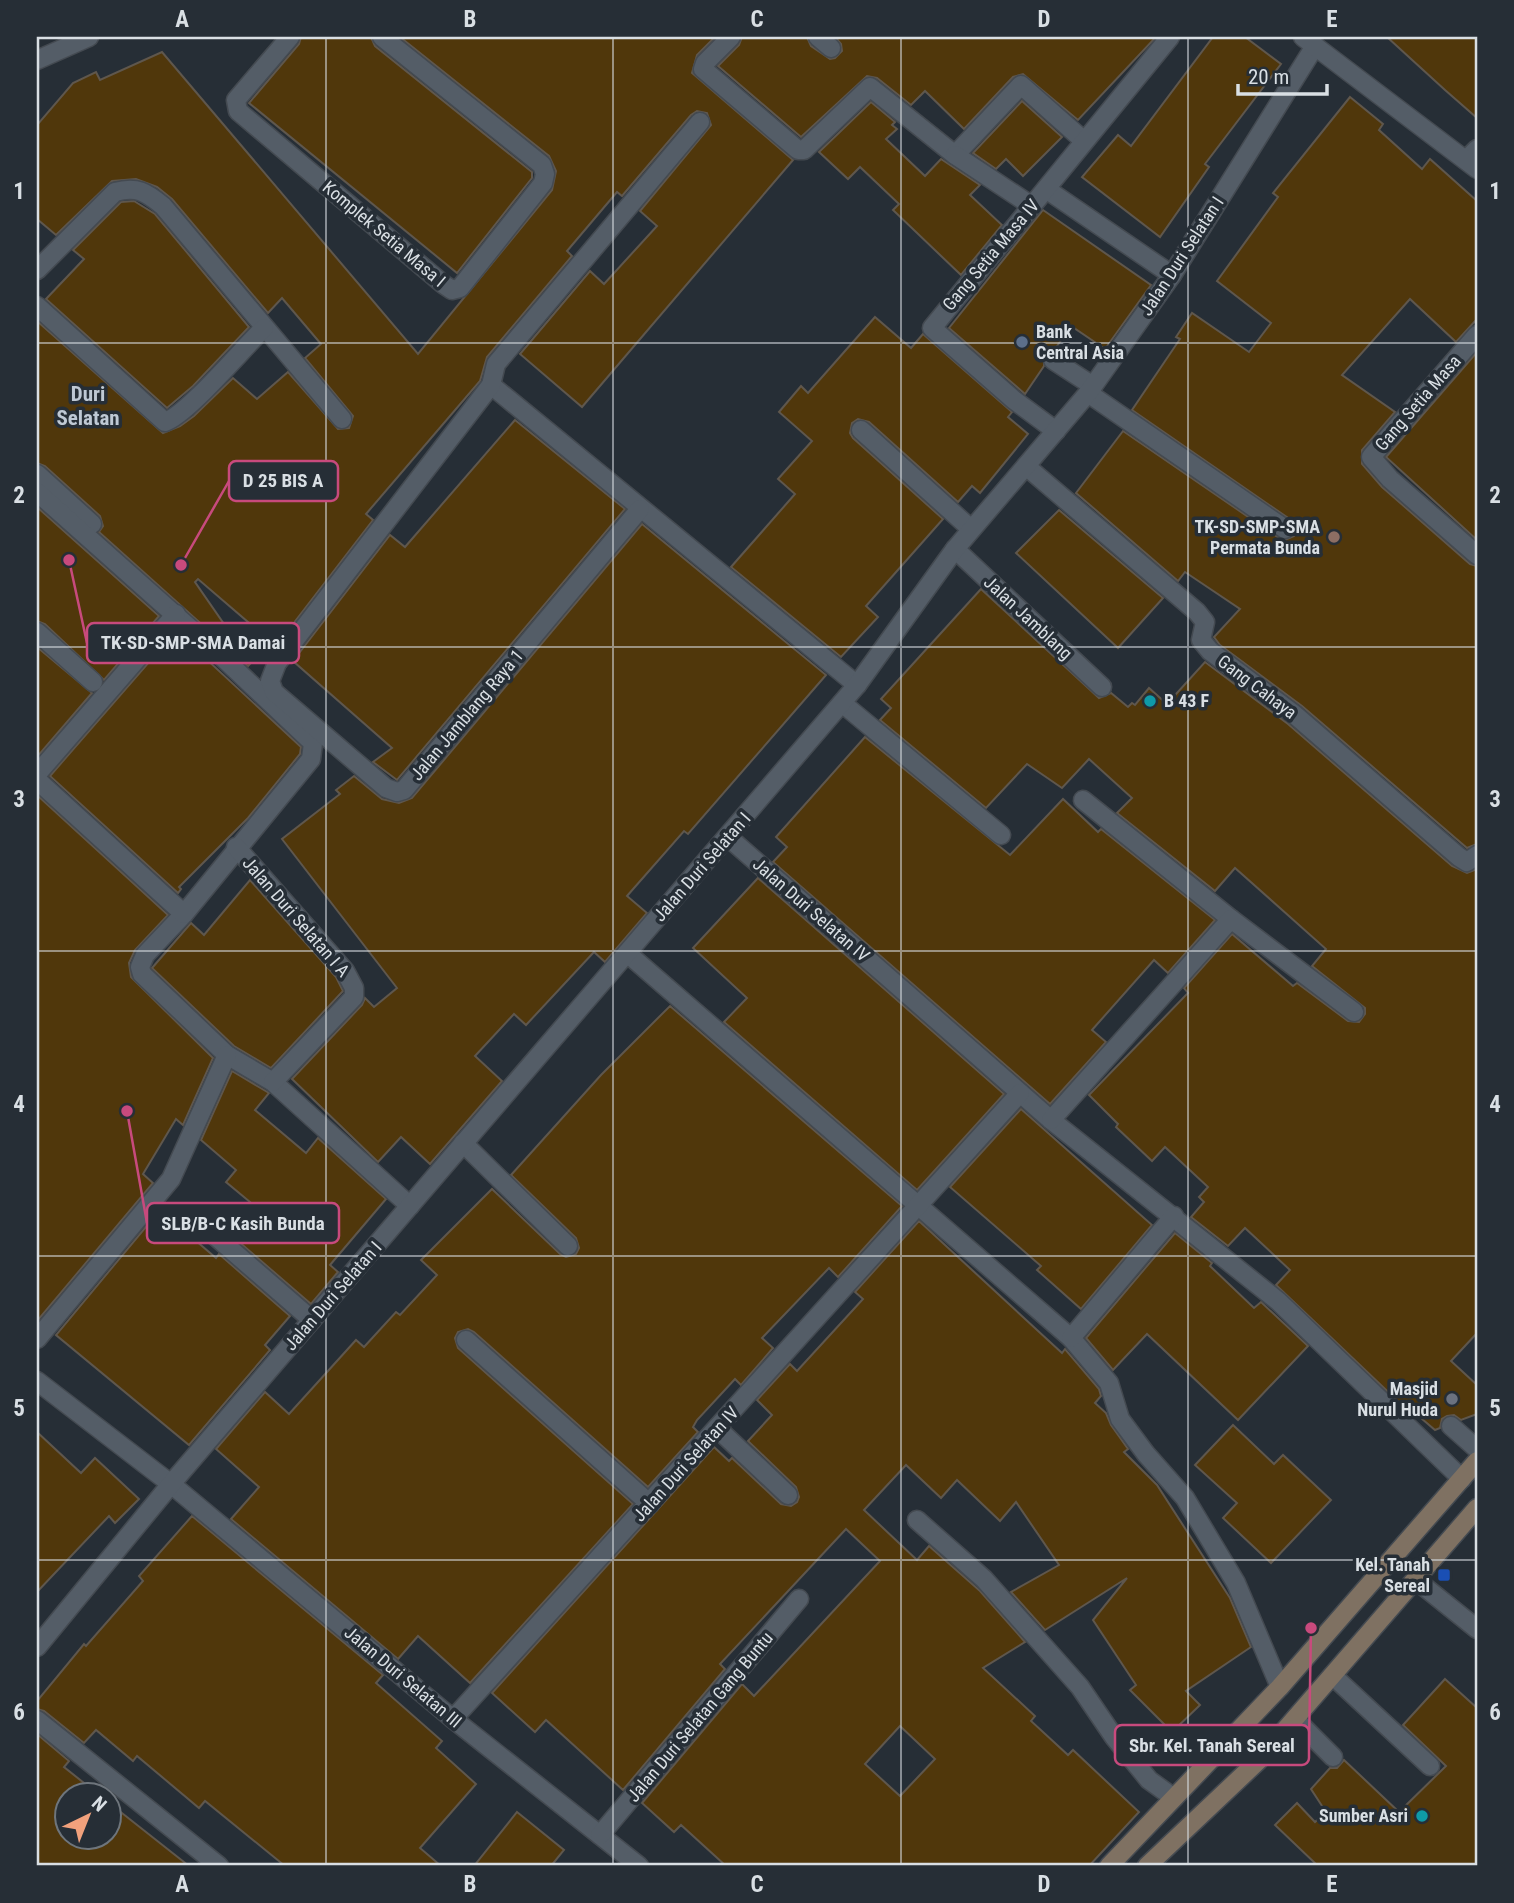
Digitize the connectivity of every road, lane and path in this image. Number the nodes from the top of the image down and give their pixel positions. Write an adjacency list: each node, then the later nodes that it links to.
1 (89, 37): 7 (street)
2 (290, 37): 3 (street, Komplek Setia Masa I)
3 (382, 37)
4 (731, 37): 11 (street)
5 (1170, 37): 10 (street, Gang Setia Masa IV)
6 (1309, 41): 12 (street); 16 (street, Jalan Duri Selatan I)
7 (52, 43): 8 (street)
8 (37, 60)
9 (700, 122): 21 (street, Jalan Jamblang Raya 1)
10 (1083, 140): 11 (street); 13 (street, Gang Setia Masa IV)
11 (955, 155): 14 (street)
12 (1473, 159)
13 (1046, 188): 14 (street, Gang Setia Masa IV); 16 (street, Gang Setia Masa IV)
14 (1032, 206): 25 (street, Gang Setia Masa IV)
15 (37, 270): 18 (street)
16 (1172, 275): 22 (street, Jalan Duri Selatan I)
17 (37, 306): 18 (street)
18 (264, 328): 23 (street)
19 (1477, 335): 34 (street, Gang Setia Masa)
20 (1054, 360): 22 (street)
21 (491, 385): 29 (street); 29 (street, Jalan Jamblang Raya 1)
22 (1090, 390): 25 (street, Jalan Duri Selatan I); 32 (street)
23 (342, 419)
24 (861, 430): 31 (street)
25 (1056, 431): 26 (street, Jalan Duri Selatan I)
26 (1027, 467): 31 (street, Jalan Duri Selatan I); 47 (street, Gang Cahaya)
27 (37, 474): 30 (street)
28 (37, 492): 35 (street)
29 (640, 509): 38 (street)
30 (92, 524)
31 (971, 529): 33 (street, Jalan Duri Selatan I)
32 (1285, 529)
33 (954, 549): 38 (street, Jalan Duri Selatan I); 39 (street, Jalan Jamblang)
34 (1477, 555)
35 (176, 614): 41 (street); 46 (street)
36 (37, 632): 37 (street)
37 (93, 682)
38 (857, 685): 40 (street, Jalan Duri Selatan I)
39 (1102, 687)
40 (842, 703): 44 (street); 45 (street, Jalan Duri Selatan I)
41 (37, 774)
42 (37, 780): 48 (street)
43 (1083, 800): 49 (street)
44 (1001, 835)
45 (729, 838): 50 (street, Jalan Duri Selatan I); 54 (street, Jalan Duri Selatan IV)
46 (236, 847): 48 (street); 53 (street, Jalan Duri Selatan I A)
47 (1477, 855)
48 (184, 914): 52 (street)
49 (1231, 919): 51 (street); 55 (street)
50 (627, 953): 56 (street, Jalan Duri Selatan I); 58 (street)
51 (1354, 1012)
52 (227, 1055): 53 (street); 64 (street)
53 (273, 1082): 57 (street)
54 (1020, 1093): 55 (street, Jalan Duri Selatan IV); 58 (street, Jalan Duri Selatan IV)
55 (1051, 1120): 59 (street, Jalan Duri Selatan IV)
56 (463, 1143): 57 (street, Jalan Duri Selatan I); 61 (street)
57 (410, 1206): 62 (street, Jalan Duri Selatan I)
58 (918, 1208): 63 (street); 68 (street, Jalan Duri Selatan IV)
59 (1174, 1216): 63 (street); 71 (street, Jalan Duri Selatan IV)
60 (214, 1236): 62 (street)
61 (568, 1247)
62 (313, 1320): 72 (street, Jalan Duri Selatan I)
63 (1071, 1338): 83 (street)
64 (37, 1339)
65 (466, 1340): 74 (street)
66 (39, 1386): 72 (street, Jalan Duri Selatan III)
67 (1451, 1426): 69 (street)
68 (718, 1429): 73 (street); 74 (street, Jalan Duri Selatan IV)
69 (1477, 1449)
70 (1477, 1461): 71 (main road)
71 (1462, 1479): 77 (main road)
72 (171, 1485): 81 (street, Jalan Duri Selatan I); 84 (street, Jalan Duri Selatan III)
73 (788, 1495)
74 (650, 1504): 84 (street, Jalan Duri Selatan IV)
75 (1477, 1507): 78 (main road)
76 (917, 1520): 89 (street)
77 (1393, 1560): 78 (main road); 83 (main road)
78 (1416, 1580): 80 (street); 82 (main road)
79 (799, 1600): 90 (street, Jalan Duri Selatan Gang Buntu)
80 (1477, 1629)
81 (37, 1647)
82 (1333, 1676): 85 (main road); 88 (street)
83 (1280, 1687): 89 (main road)
84 (453, 1719): 90 (street, Jalan Duri Selatan III)
85 (1295, 1719): 87 (street); 91 (main road)
86 (37, 1720): 92 (street)
87 (1334, 1757)
88 (1430, 1766)
89 (1174, 1798): 94 (main road)
90 (600, 1835): 93 (street, Jalan Duri Selatan III)
91 (1155, 1863)
92 (219, 1866)
93 (639, 1866)
94 (1109, 1866)

